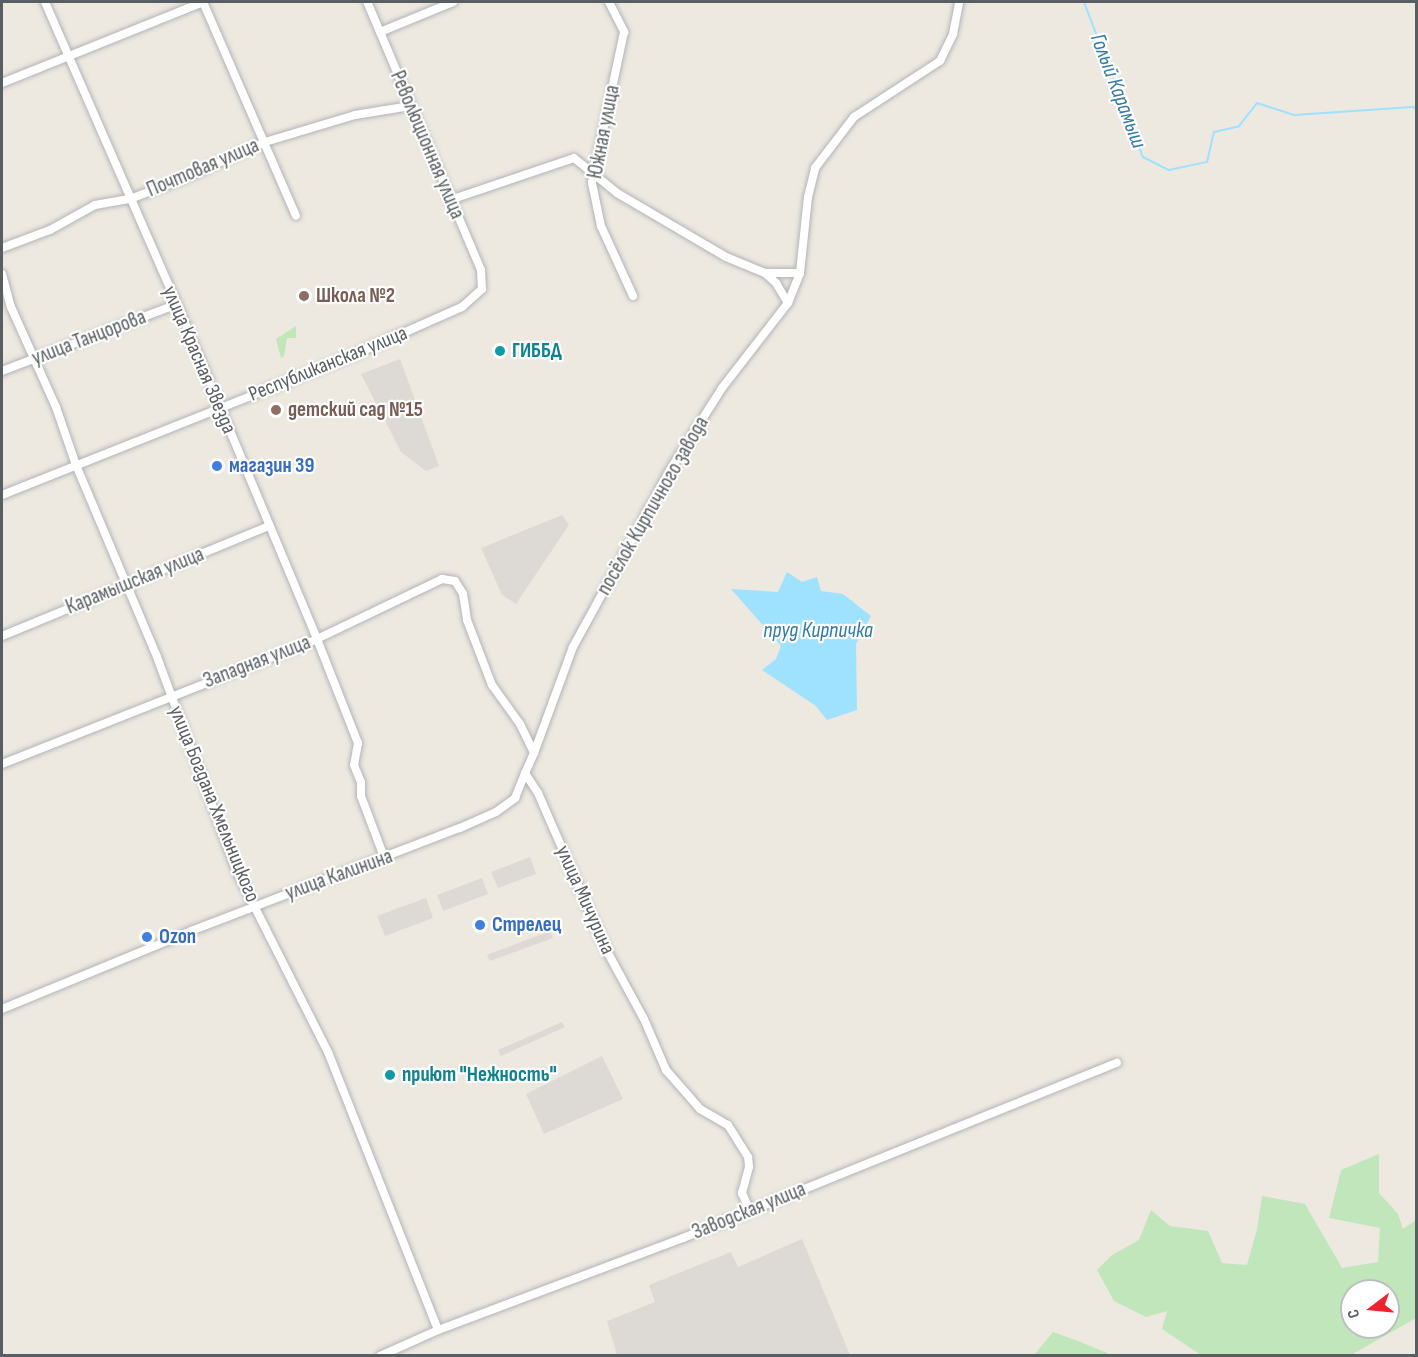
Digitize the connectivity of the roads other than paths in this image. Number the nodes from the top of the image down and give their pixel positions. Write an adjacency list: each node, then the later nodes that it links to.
1 (45, 2): 8 (street, улица Красная Звезда)
2 (203, 2): 8 (street); 11 (street)
3 (367, 2): 7 (street, Революционная улица)
4 (453, 2): 7 (street)
5 (609, 2): 12 (street, Южная улица)
6 (959, 2): 18 (street, посёлок Кирпичного завода)
7 (380, 32): 10 (street, Революционная улица)
8 (70, 56): 9 (street); 13 (street, улица Красная Звезда)
9 (2, 83)
10 (410, 106): 11 (street, Почтовая улица); 14 (street, Революционная улица)
11 (265, 142): 13 (street, Почтовая улица); 15 (street)
12 (595, 173): 14 (street); 17 (street); 21 (street, Южная улица)
13 (130, 199): 16 (street, Почтовая улица); 23 (street, улица Красная Звезда)
14 (450, 200): 20 (street, Революционная улица)
15 (296, 216)
16 (2, 248)
17 (765, 273): 18 (street); 22 (street)
18 (800, 273): 22 (street, посёлок Кирпичного завода)
19 (2, 274): 24 (street, улица Богдана Хмельницкого)
20 (482, 289): 26 (street, Республиканская улица)
21 (633, 296)
22 (788, 303): 34 (street, посёлок Кирпичного завода)
23 (177, 304): 24 (street, улица Танцорова); 26 (street, улица Красная Звезда)
24 (35, 358): 25 (street, улица Танцорова); 27 (street, улица Богдана Хмельницкого)
25 (2, 371)
26 (221, 408): 27 (street, Республиканская улица); 29 (street, улица Красная Звезда)
27 (76, 465): 28 (street, Республиканская улица); 30 (street, улица Богдана Хмельницкого)
28 (2, 495)
29 (269, 526): 30 (street, Карамышская улица); 32 (street, улица Красная Звезда)
30 (126, 584): 31 (street, Карамышская улица); 33 (street, улица Богдана Хмельницкого)
31 (2, 636)
32 (317, 639): 33 (street, Западная улица); 34 (street, Западная улица); 37 (street, улица Красная Звезда)
33 (170, 696): 35 (street, Западная улица); 38 (street, улица Богдана Хмельницкого)
34 (534, 753): 36 (street)
35 (2, 764)
36 (525, 773): 37 (street, улица Калинина); 41 (street, улица Мичурина)
37 (384, 857): 38 (street, улица Калинина)
38 (255, 906): 39 (street, улица Калинина); 42 (street, улица Богдана Хмельницкого)
39 (2, 1009)
40 (1117, 1063): 41 (street, Заводская улица)
41 (750, 1211): 42 (street, Заводская улица)
42 (438, 1330): 43 (street, Заводская улица)
43 (380, 1356)

